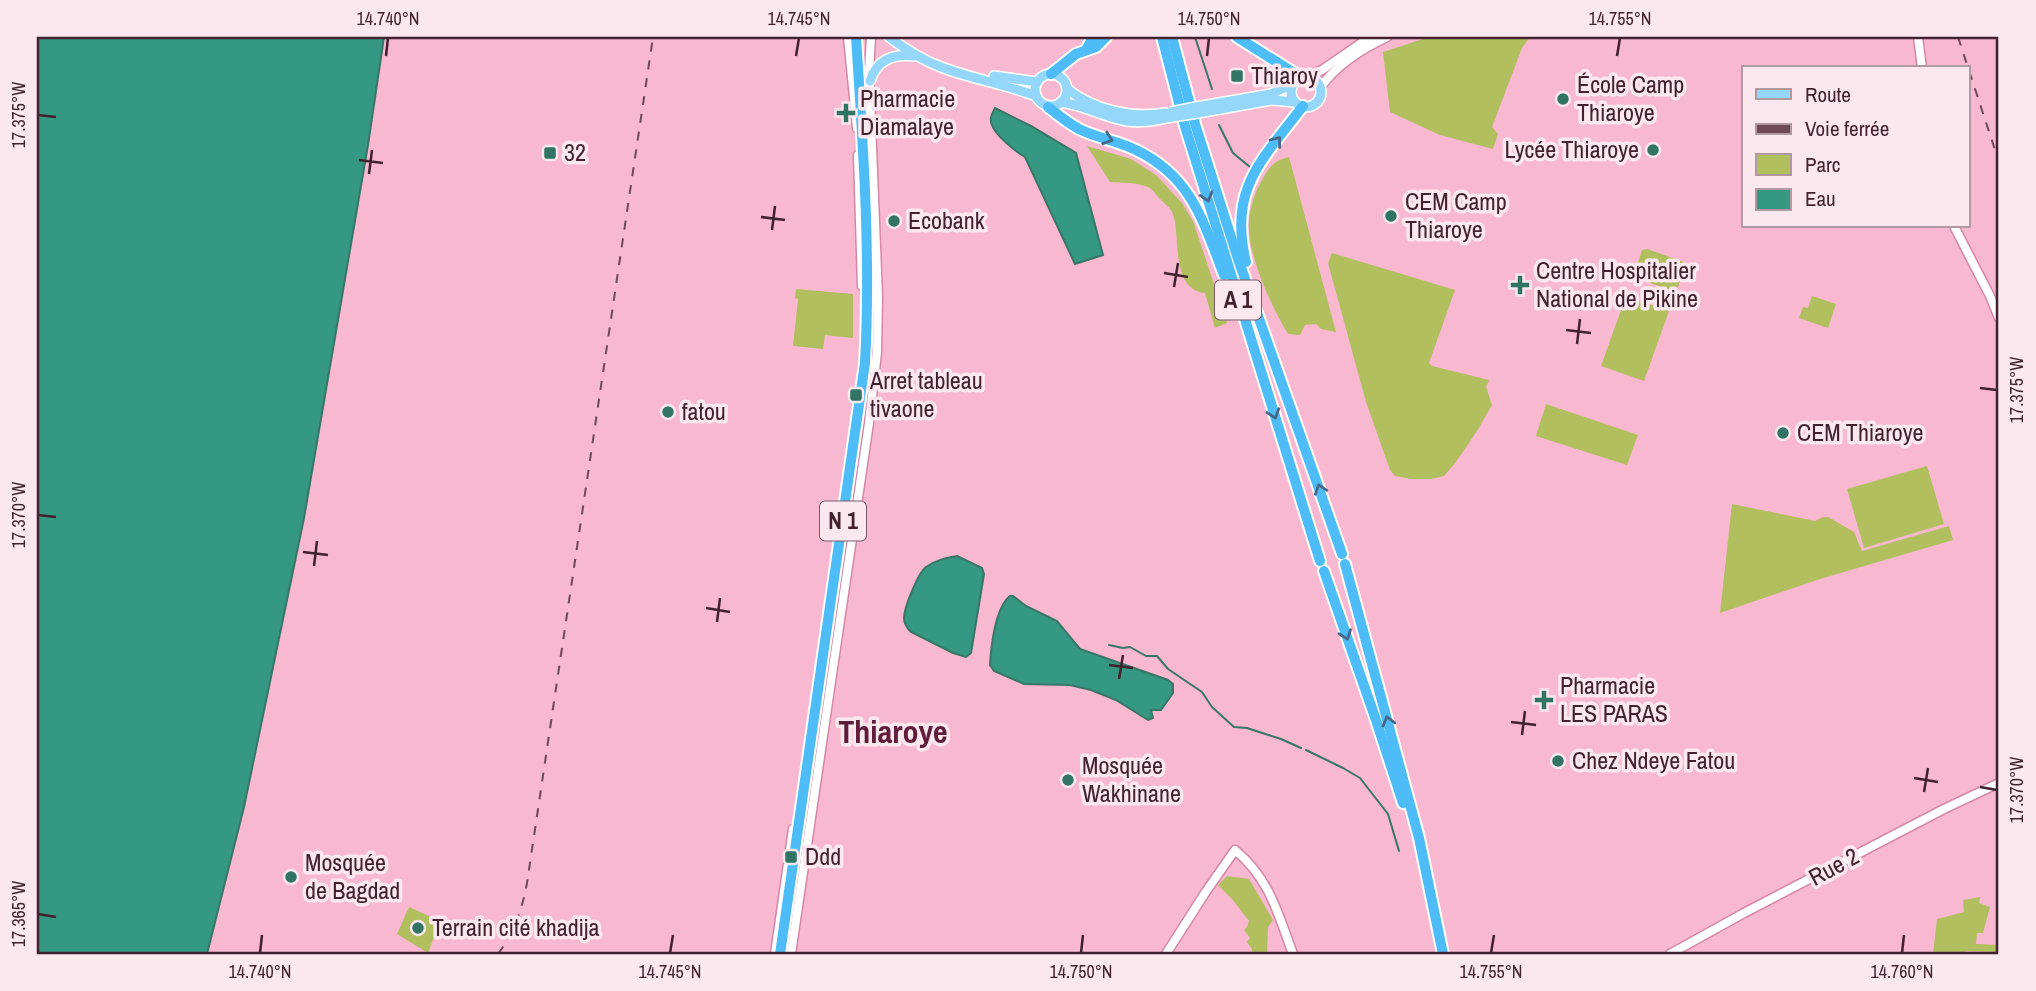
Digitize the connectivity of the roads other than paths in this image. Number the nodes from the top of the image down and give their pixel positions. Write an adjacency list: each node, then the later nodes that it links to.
1 (848, 37): 34 (street)
2 (856, 37): 19 (highway, N 1)
3 (861, 37): 19 (highway, N 1)
4 (871, 37): 19 (street)
5 (889, 37): 14 (main road)
6 (896, 37): 18 (main road)
7 (1099, 37): 16 (highway)
8 (1161, 37): 31 (highway, A 1, one-way to 31)
9 (1172, 37): 30 (highway, A 1)
10 (1237, 37): 17 (highway)
11 (1387, 37): 13 (street)
12 (1918, 37): 15 (street)
13 (1370, 40): 17 (street); 22 (street)
14 (917, 56): 19 (main road); 23 (main road)
15 (1922, 66)
16 (1051, 74): 18 (main road); 21 (main road)
17 (1305, 77): 20 (main road); 22 (main road)
18 (1037, 82): 23 (main road)
19 (864, 84): 34 (highway, N 1); 35 (highway, N 1)
20 (1293, 84): 25 (main road); 27 (main road)
21 (1066, 89): 24 (main road); 28 (main road)
22 (1320, 89): 25 (main road)
23 (1036, 96): 26 (main road)
24 (1061, 102): 26 (main road); 28 (main road)
25 (1299, 104): 27 (main road); 30 (highway, one-way to 25)
26 (1048, 107): 31 (highway, one-way to 31)
27 (1197, 110): 28 (main road, bridge)
28 (1172, 115)
29 (1955, 228): 32 (street)
30 (1250, 295): 39 (highway, A 1, one-way to 30)
31 (1237, 296): 38 (highway, A 1, one-way to 38)
32 (1999, 318)
33 (1999, 783): 40 (street, Rue 2)
34 (777, 954)
35 (789, 954)
36 (1166, 954): 37 (street)
37 (1293, 954)
38 (1436, 954)
39 (1443, 954)
40 (1670, 954)

